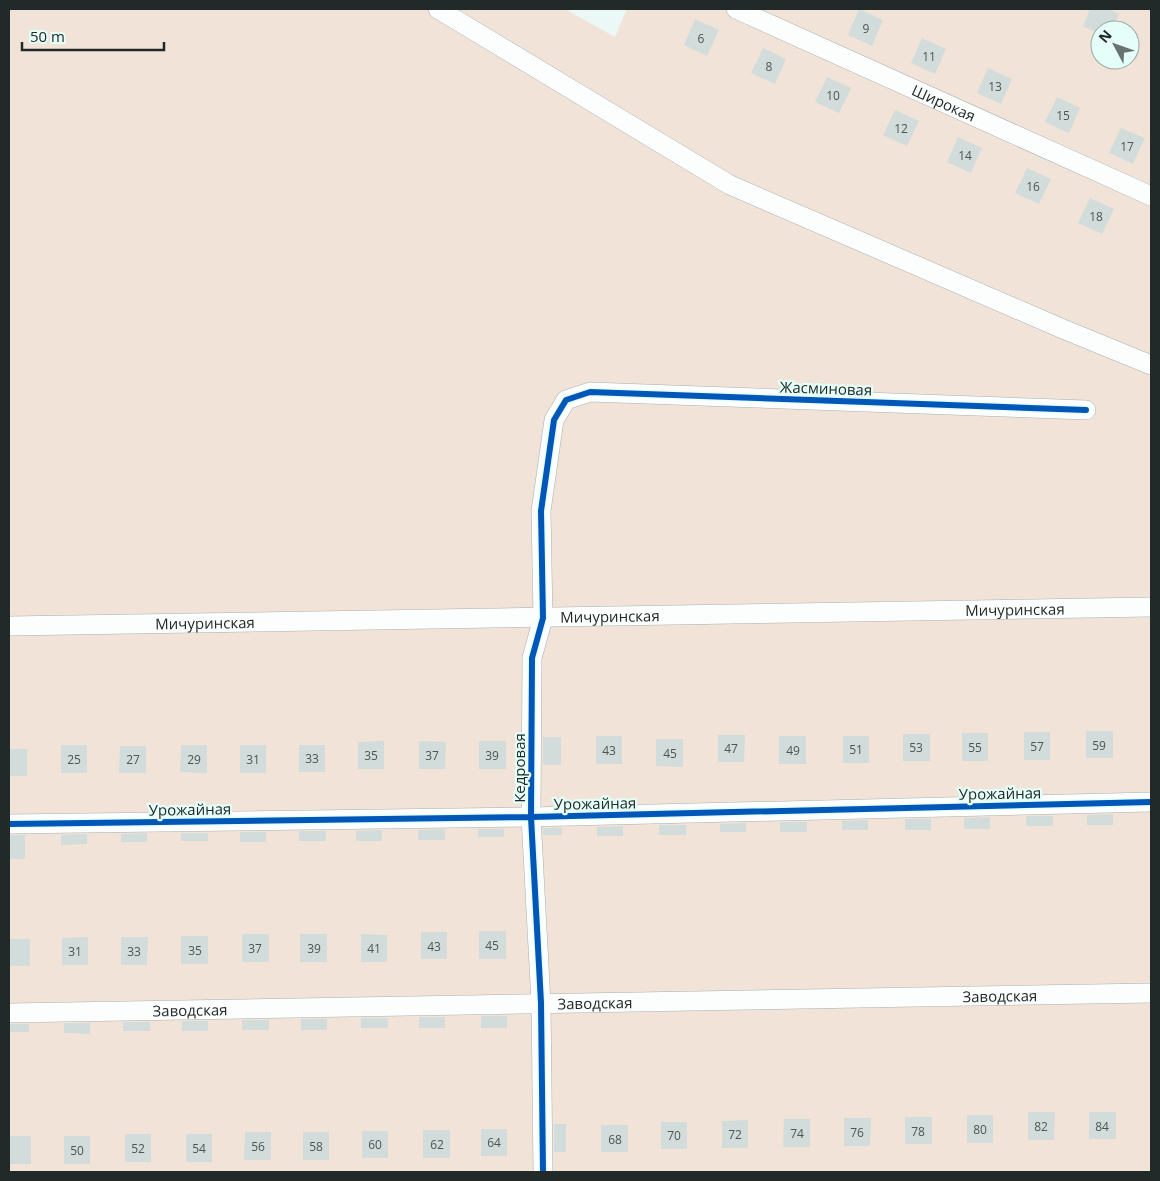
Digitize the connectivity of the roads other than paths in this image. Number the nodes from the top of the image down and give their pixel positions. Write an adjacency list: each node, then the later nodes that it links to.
1 (438, 9): 4 (street)
2 (736, 9): 3 (street, Широкая)
3 (1151, 196)
4 (1151, 365)
5 (566, 400): 6 (street, Жасминовая); 8 (street, Кедровая)
6 (1086, 410)
7 (1151, 607): 8 (street, Мичуринская)
8 (543, 618): 9 (street, Мичуринская); 11 (street, Кедровая)
9 (9, 626)
10 (1151, 802): 11 (street, Урожайная)
11 (531, 817): 12 (street, Урожайная); 14 (street, Кедровая)
12 (9, 824)
13 (1151, 993): 14 (street, Заводская)
14 (541, 1003): 15 (street, Заводская); 16 (street, Кедровая)
15 (9, 1013)
16 (543, 1172)

